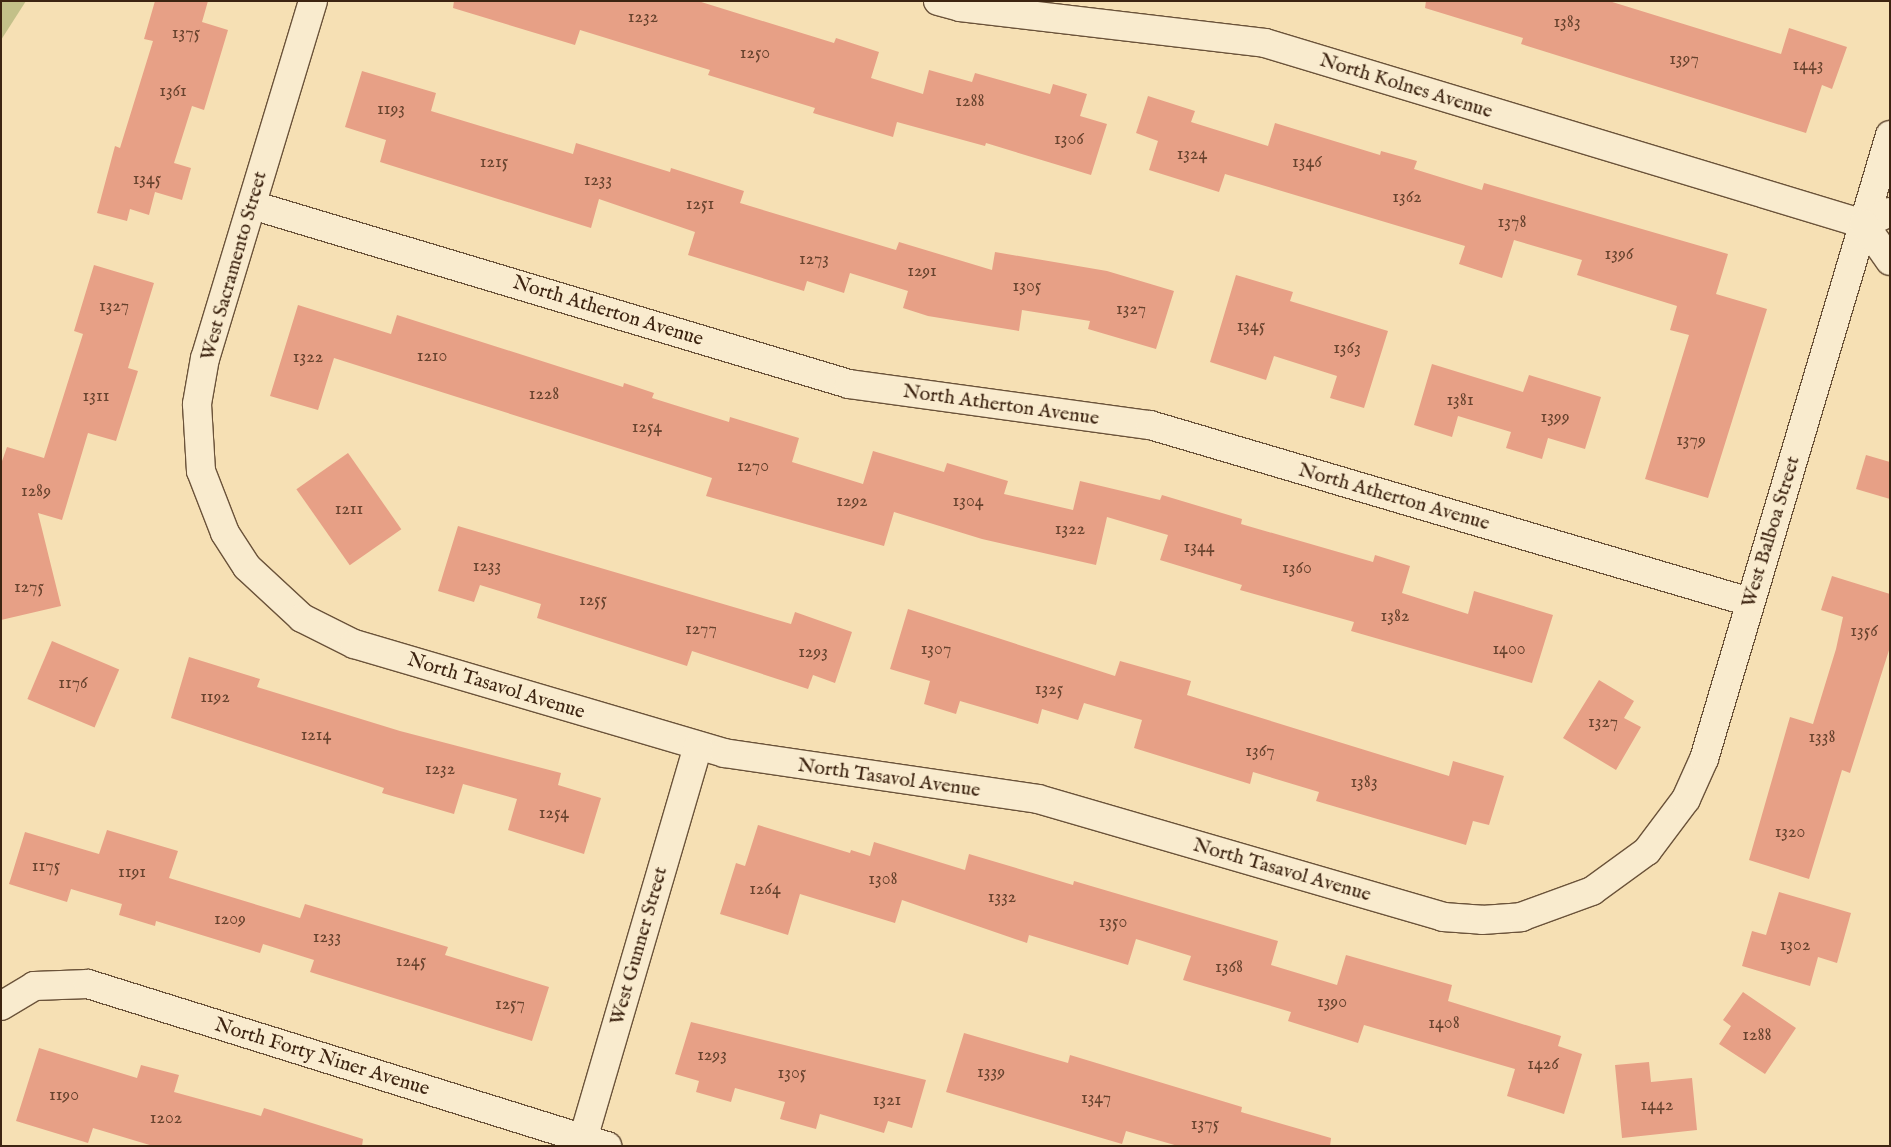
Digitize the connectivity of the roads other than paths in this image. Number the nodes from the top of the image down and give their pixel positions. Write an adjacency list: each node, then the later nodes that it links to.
1 (313, 1): 4 (street, West Sacramento Street)
2 (938, 1): 6 (street, North Kolnes Avenue)
3 (1890, 135): 6 (street, West Balboa Street)
4 (252, 205): 8 (street, West Sacramento Street); 9 (street, North Atherton Avenue)
5 (1890, 212): 6 (street)
6 (1864, 224): 7 (street); 9 (street, West Balboa Street)
7 (1890, 261)
8 (225, 533): 10 (street, North Tasavol Avenue)
9 (1750, 602): 11 (street, West Balboa Street)
10 (698, 746): 11 (street, North Tasavol Avenue); 13 (street, West Gunner Street)
11 (1592, 891)
12 (1, 1006): 13 (street, North Forty Niner Avenue)
13 (590, 1143)

